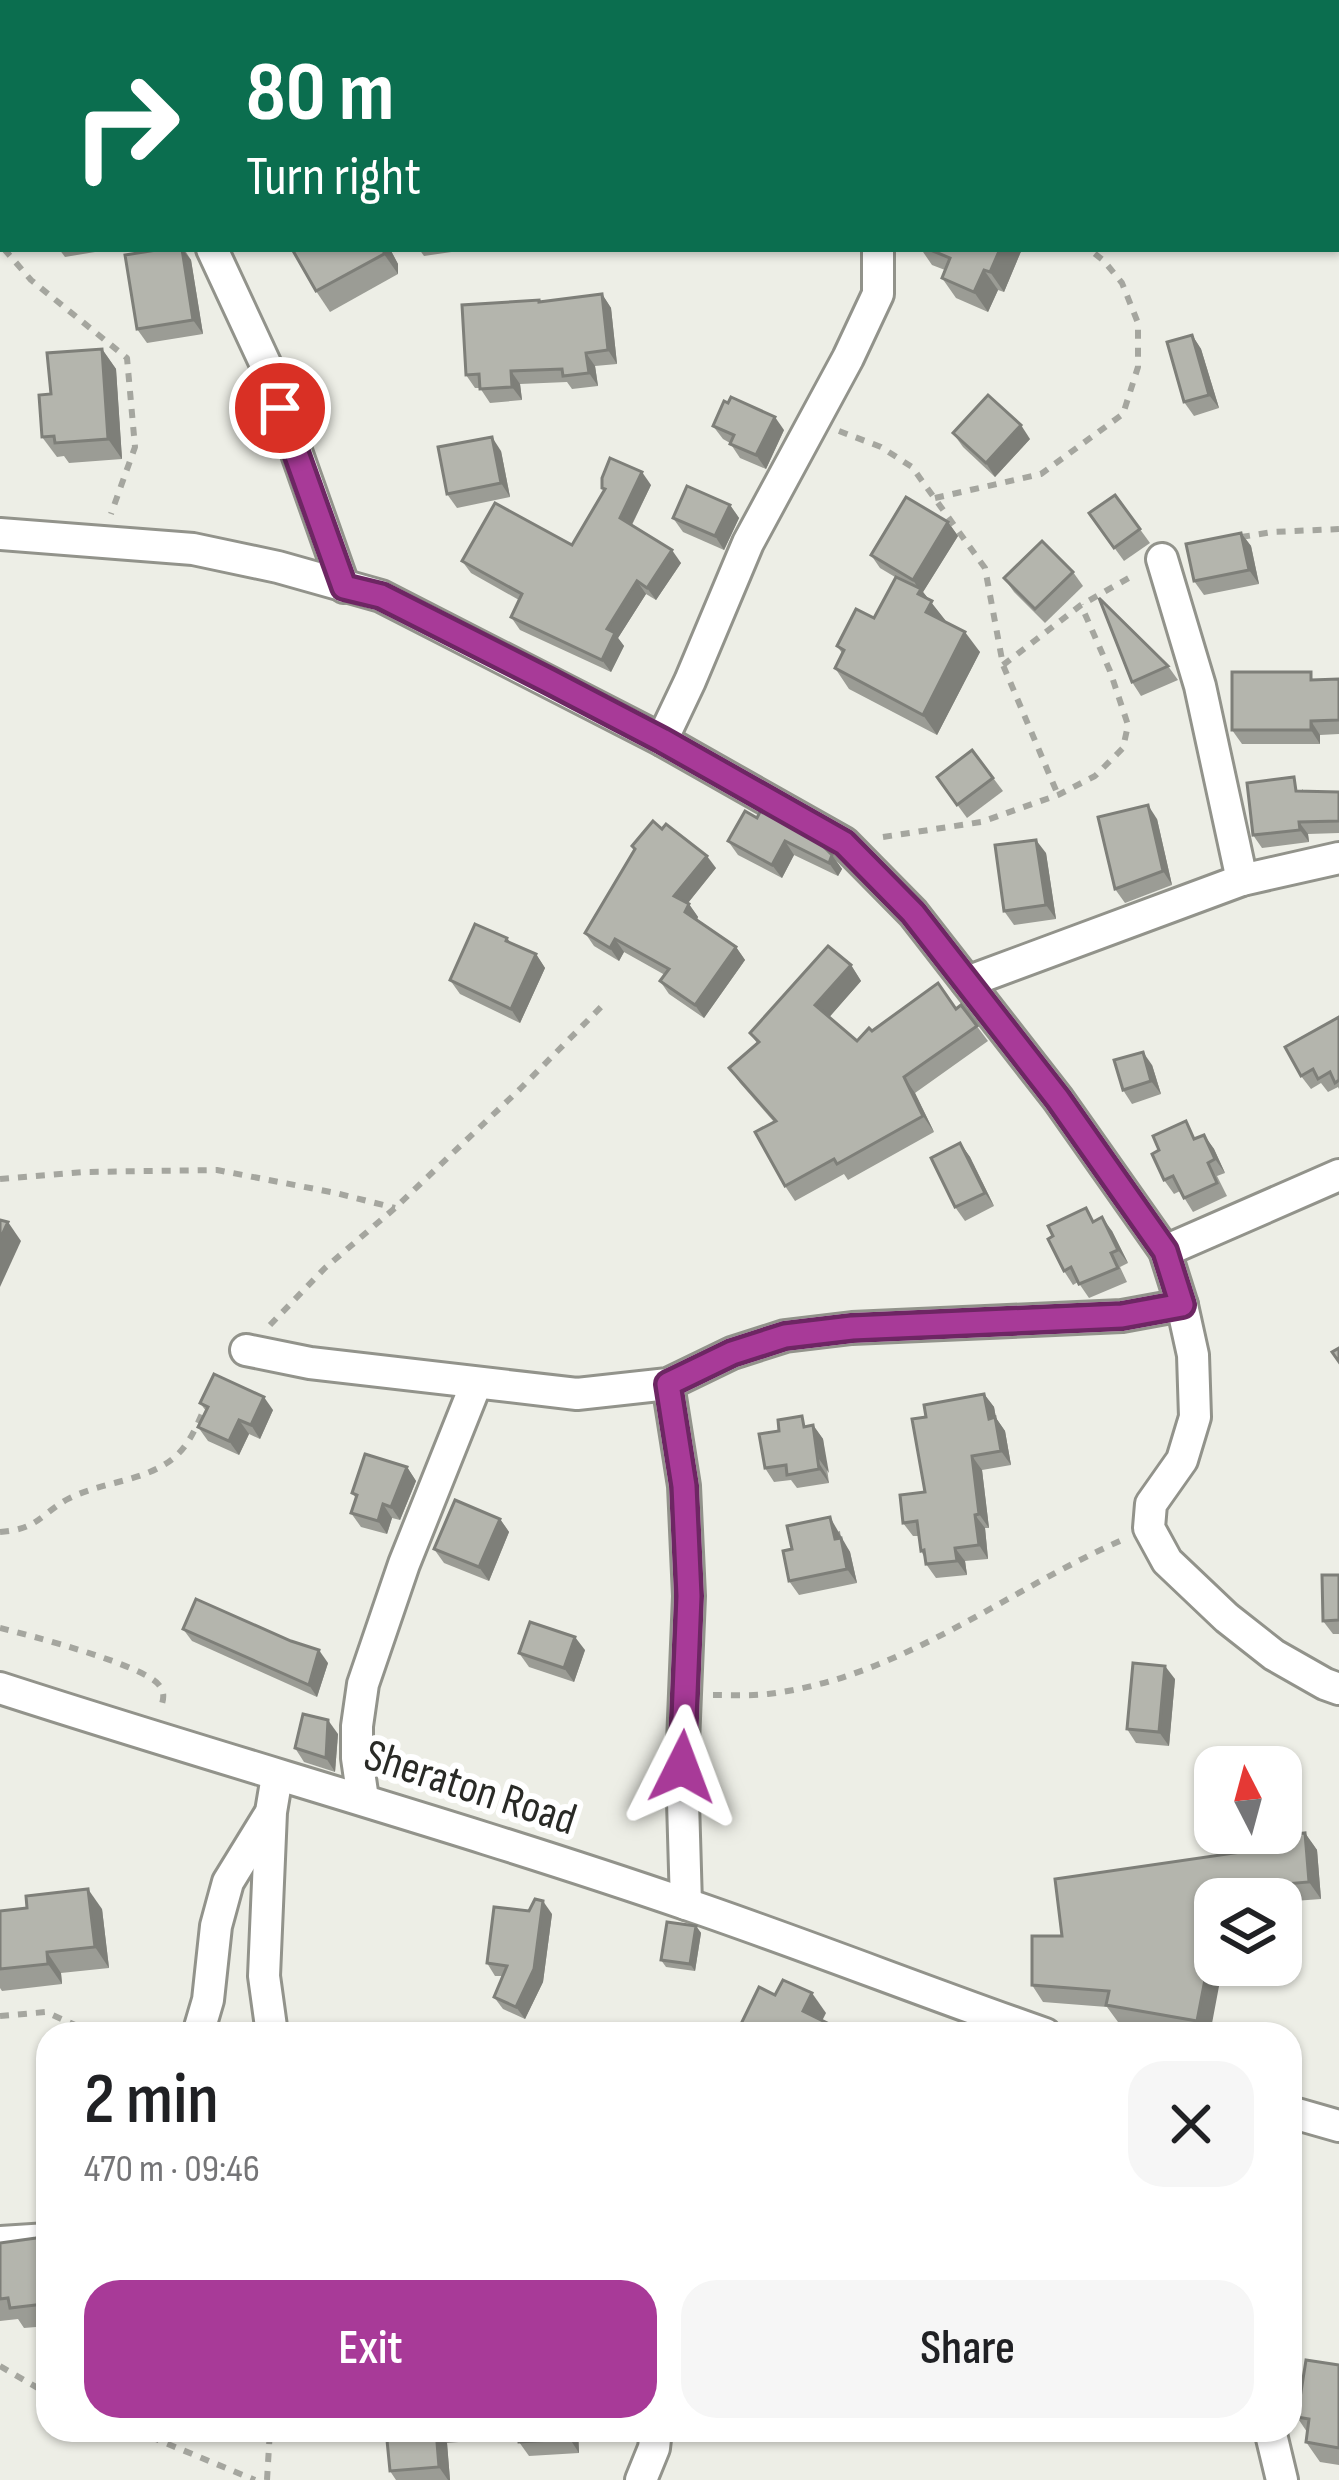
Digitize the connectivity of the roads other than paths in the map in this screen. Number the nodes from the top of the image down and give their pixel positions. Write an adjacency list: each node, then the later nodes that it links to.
1 (213, 252): 5 (street)
2 (878, 252): 6 (street)
3 (0, 534): 5 (street)
4 (1162, 559): 8 (street)
5 (344, 587): 6 (street)
6 (662, 740): 9 (street)
7 (1339, 858): 8 (street)
8 (1242, 880): 9 (street)
9 (967, 982): 11 (street)
10 (1339, 1174): 11 (street)
11 (1165, 1251): 12 (street)
12 (1182, 1305): 15 (street); 17 (street)
13 (246, 1350): 14 (street)
14 (476, 1384): 15 (street); 19 (street)
15 (668, 1384): 21 (street)
16 (0, 1688): 18 (street, Sheraton Road)
17 (1339, 1689)
18 (277, 1776): 19 (street, Sheraton Road); 20 (street)
19 (363, 1799): 21 (street, Sheraton Road)
20 (271, 1812): 23 (street); 24 (street)
21 (686, 1904): 22 (street, Sheraton Road)
22 (961, 2019)
23 (202, 2022)
24 (270, 2022)
25 (1302, 2116): 26 (street)
26 (1339, 2126)
27 (36, 2240): 28 (street)
28 (0, 2242)
29 (654, 2442): 31 (street)
30 (1273, 2442): 32 (street)
31 (641, 2480)
32 (1282, 2480)

